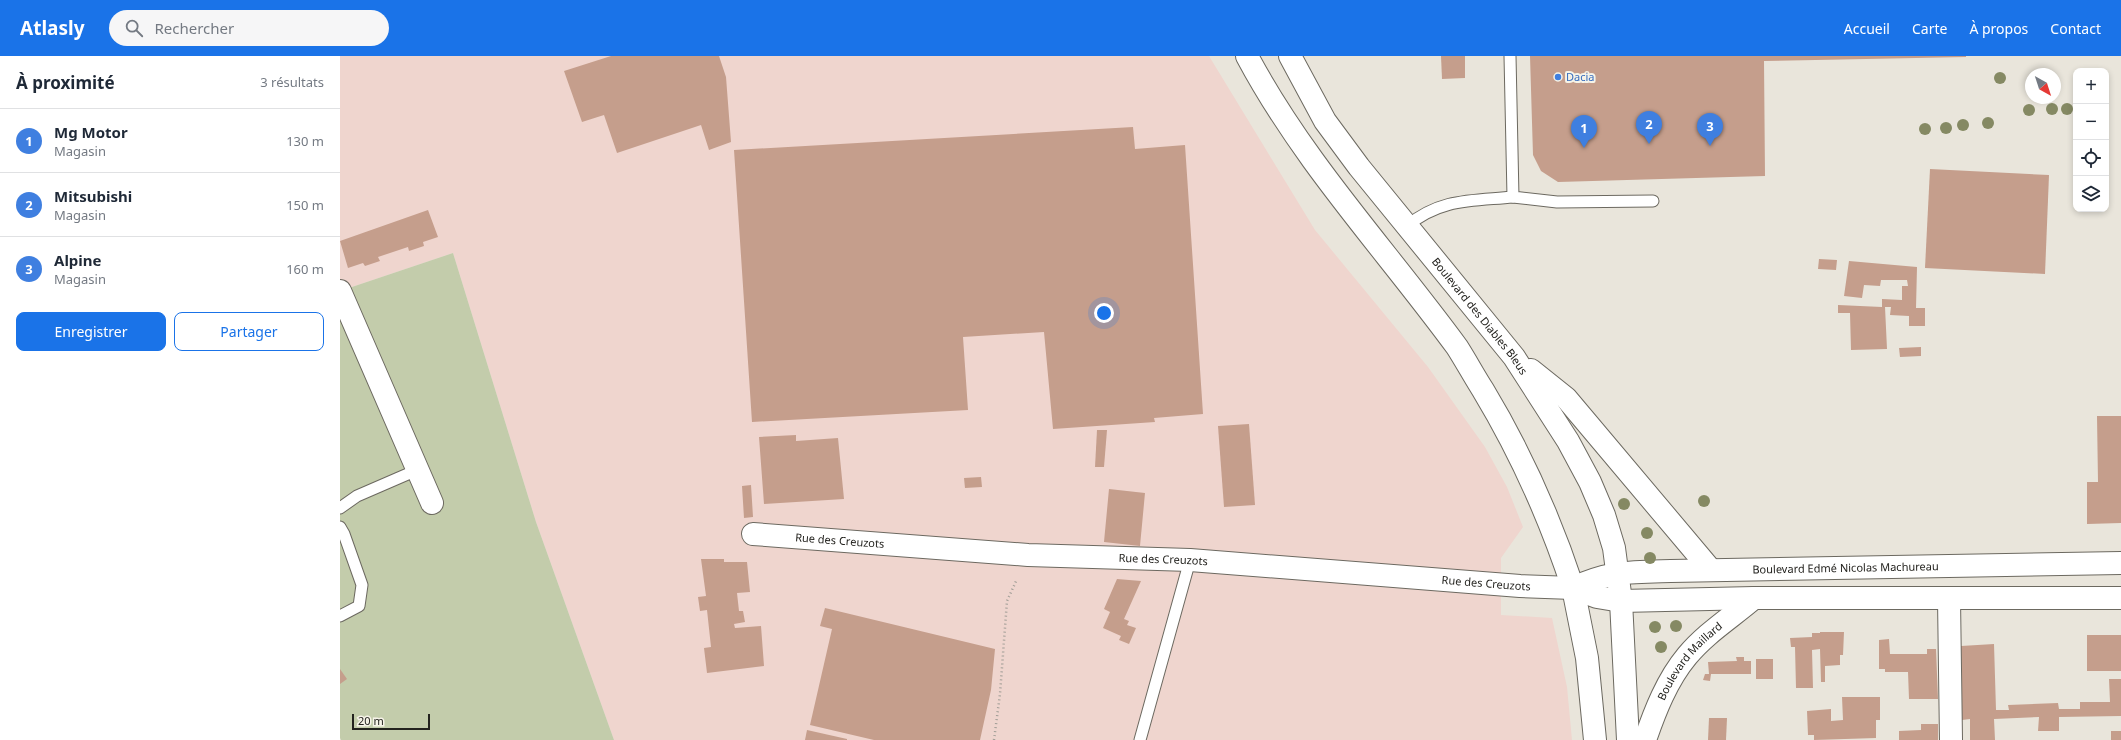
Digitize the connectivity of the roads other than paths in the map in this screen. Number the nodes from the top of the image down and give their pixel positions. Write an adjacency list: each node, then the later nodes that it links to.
1 (1247, 56): 18 (main road)
2 (1290, 56): 6 (main road, Boulevard des Diables Bleus)
3 (1510, 56): 4 (lane)
4 (1513, 197): 5 (lane); 6 (lane)
5 (1653, 201)
6 (1407, 226): 8 (main road, Boulevard des Diables Bleus)
7 (342, 296): 9 (main road)
8 (1514, 356): 16 (main road); 17 (main road, Boulevard des Diables Bleus)
9 (417, 470): 10 (main road); 11 (lane)
10 (432, 503)
11 (340, 508)
12 (340, 527): 23 (lane)
13 (753, 534): 14 (main road, Rue des Creuzots)
14 (1190, 560): 18 (main road, Rue des Creuzots); 24 (lane)
15 (2121, 563): 16 (main road, Boulevard Edmé Nicolas Machureau)
16 (1710, 569): 17 (main road, Boulevard Edmé Nicolas Machureau)
17 (1618, 573): 18 (main road, Boulevard Edmé Nicolas Machureau); 22 (main road, Boulevard des Diables Bleus)
18 (1573, 588): 22 (main road); 25 (main road)
19 (1754, 598): 21 (main road); 22 (main road); 27 (main road, Boulevard Maillard)
20 (2121, 598): 21 (main road)
21 (1949, 599): 28 (main road)
22 (1621, 601): 26 (main road)
23 (340, 616)
24 (1140, 740)
25 (1595, 740)
26 (1628, 740)
27 (1644, 740)
28 (1951, 740)

